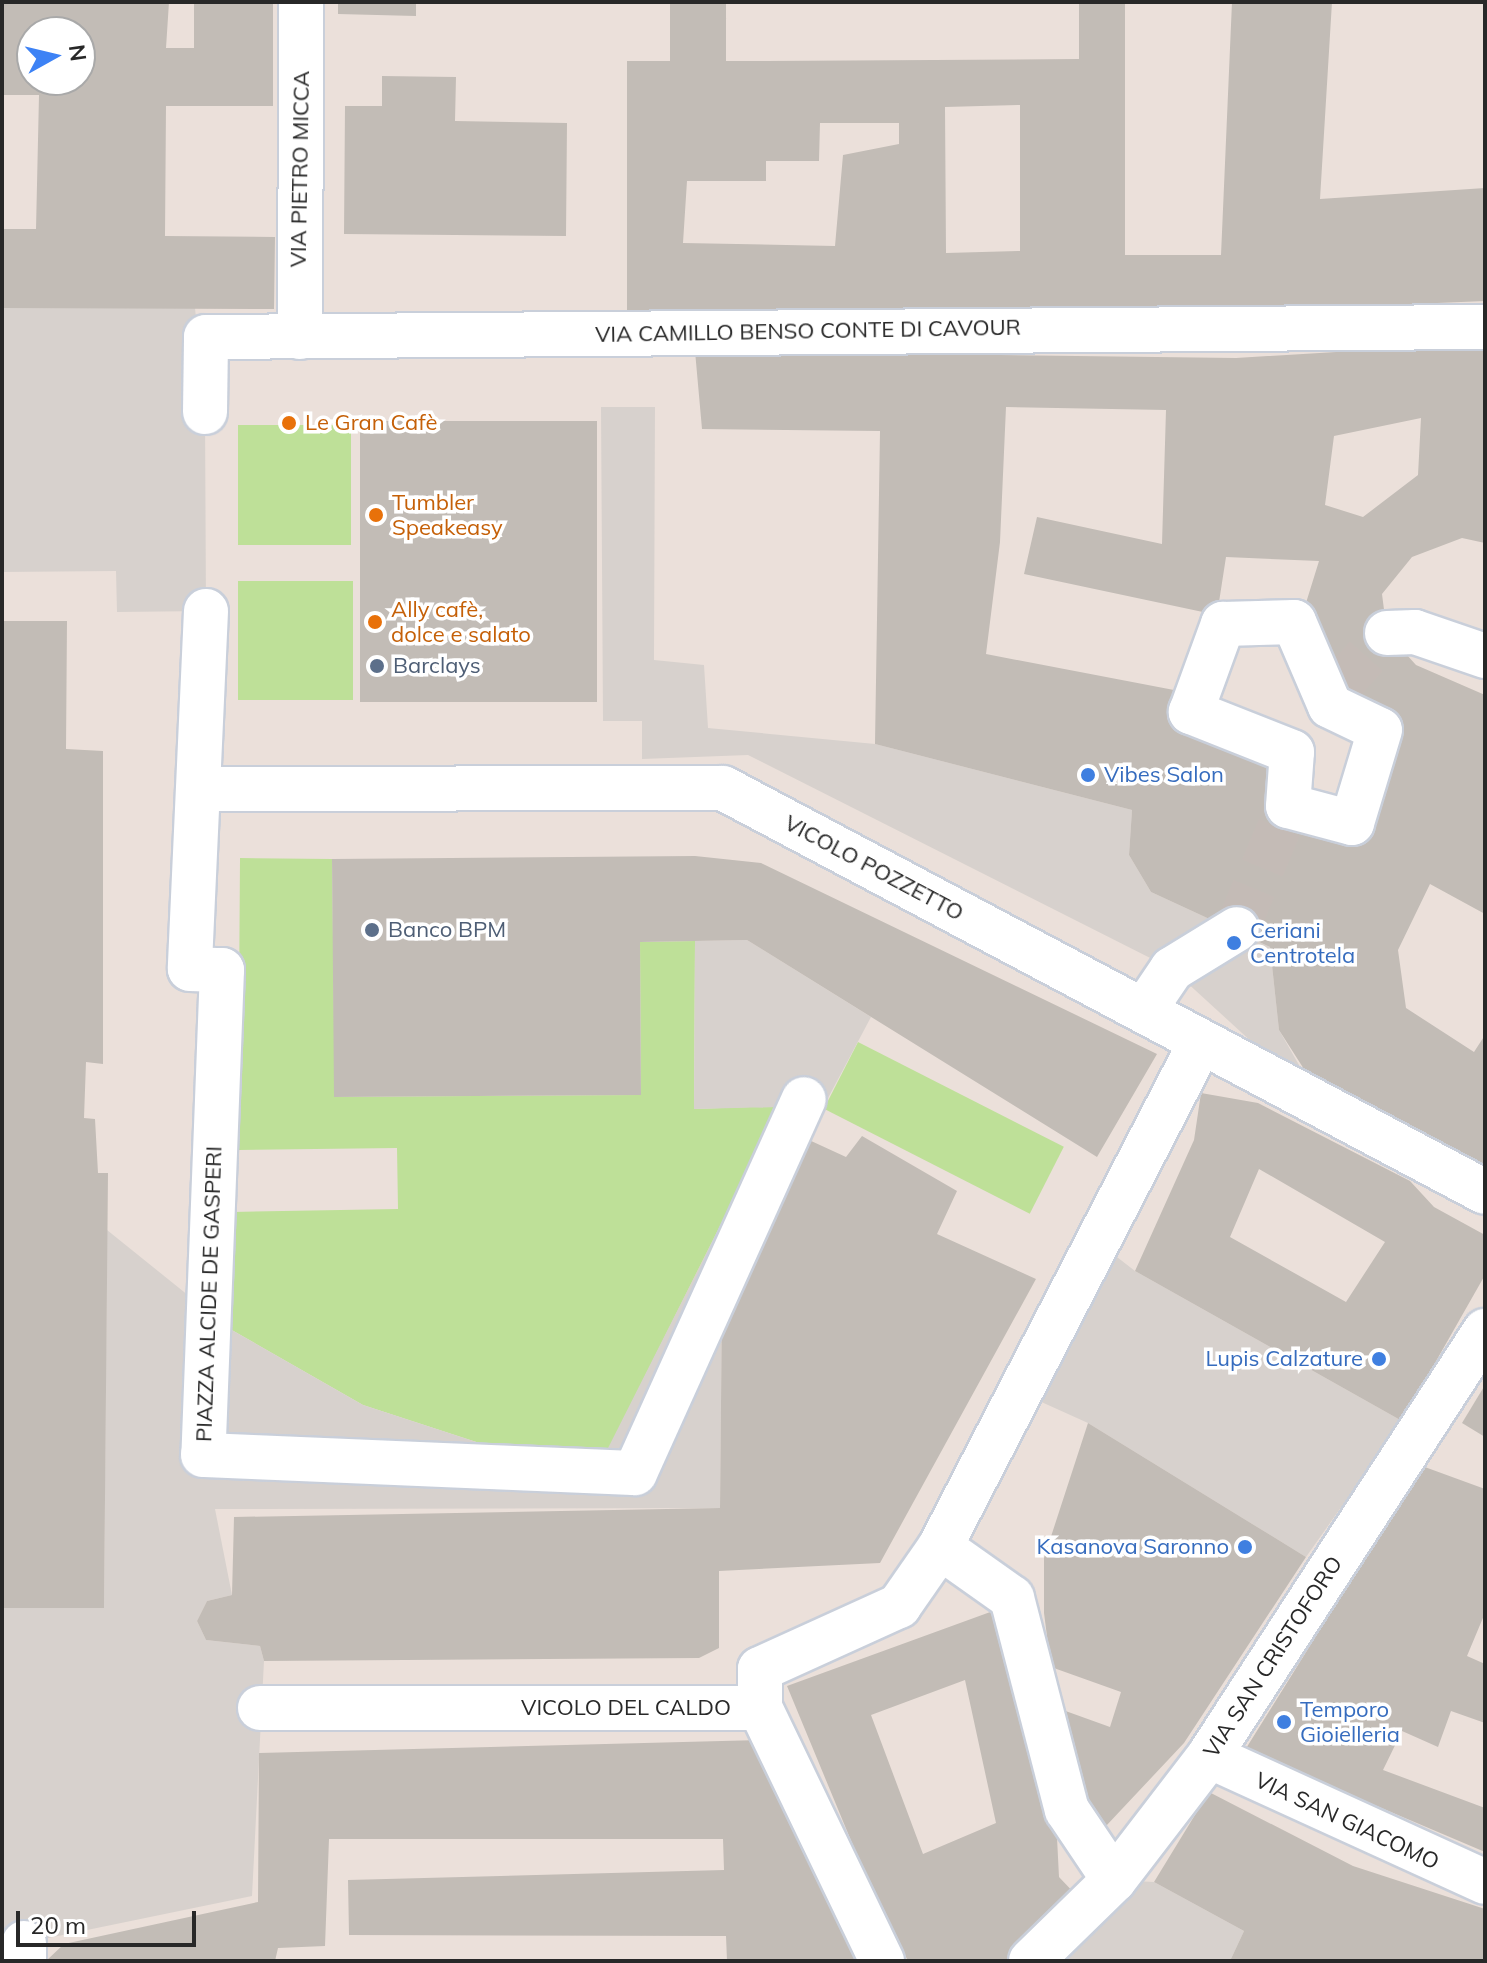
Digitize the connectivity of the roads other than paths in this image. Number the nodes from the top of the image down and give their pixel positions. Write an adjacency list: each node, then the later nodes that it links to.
1 (301, 2): 3 (street, VIA PIETRO MICCA)
2 (1485, 327): 3 (street, VIA CAMILLO BENSO CONTE DI CAVOUR)
3 (300, 337): 4 (street, VIA CAMILLO BENSO CONTE DI CAVOUR)
4 (205, 412)
5 (206, 611): 9 (street, PIAZZA ALCIDE DE GASPERI)
6 (1387, 633): 7 (street)
7 (1473, 650)
8 (1333, 697): 10 (street); 10 (street); 10 (street)
9 (202, 789): 12 (street, VICOLO POZZETTO); 14 (street, PIAZZA ALCIDE DE GASPERI)
10 (1285, 814)
11 (1237, 929): 12 (street)
12 (1145, 1009): 13 (street, VICOLO POZZETTO)
13 (1200, 1044): 15 (street, VICOLO POZZETTO); 17 (street)
14 (804, 1099)
15 (1485, 1192)
16 (1485, 1331): 20 (street, VIA SAN CRISTOFORO)
17 (940, 1547): 19 (street); 21 (street)
18 (260, 1708): 19 (street, VICOLO DEL CALDO)
19 (760, 1708): 23 (street, VICOLO DEL CALDO)
20 (1209, 1756): 21 (street, VIA SAN CRISTOFORO); 22 (street, VIA SAN GIACOMO)
21 (1114, 1880): 24 (street, VIA SAN CRISTOFORO)
22 (1485, 1882)
23 (882, 1961)
24 (1031, 1961)

